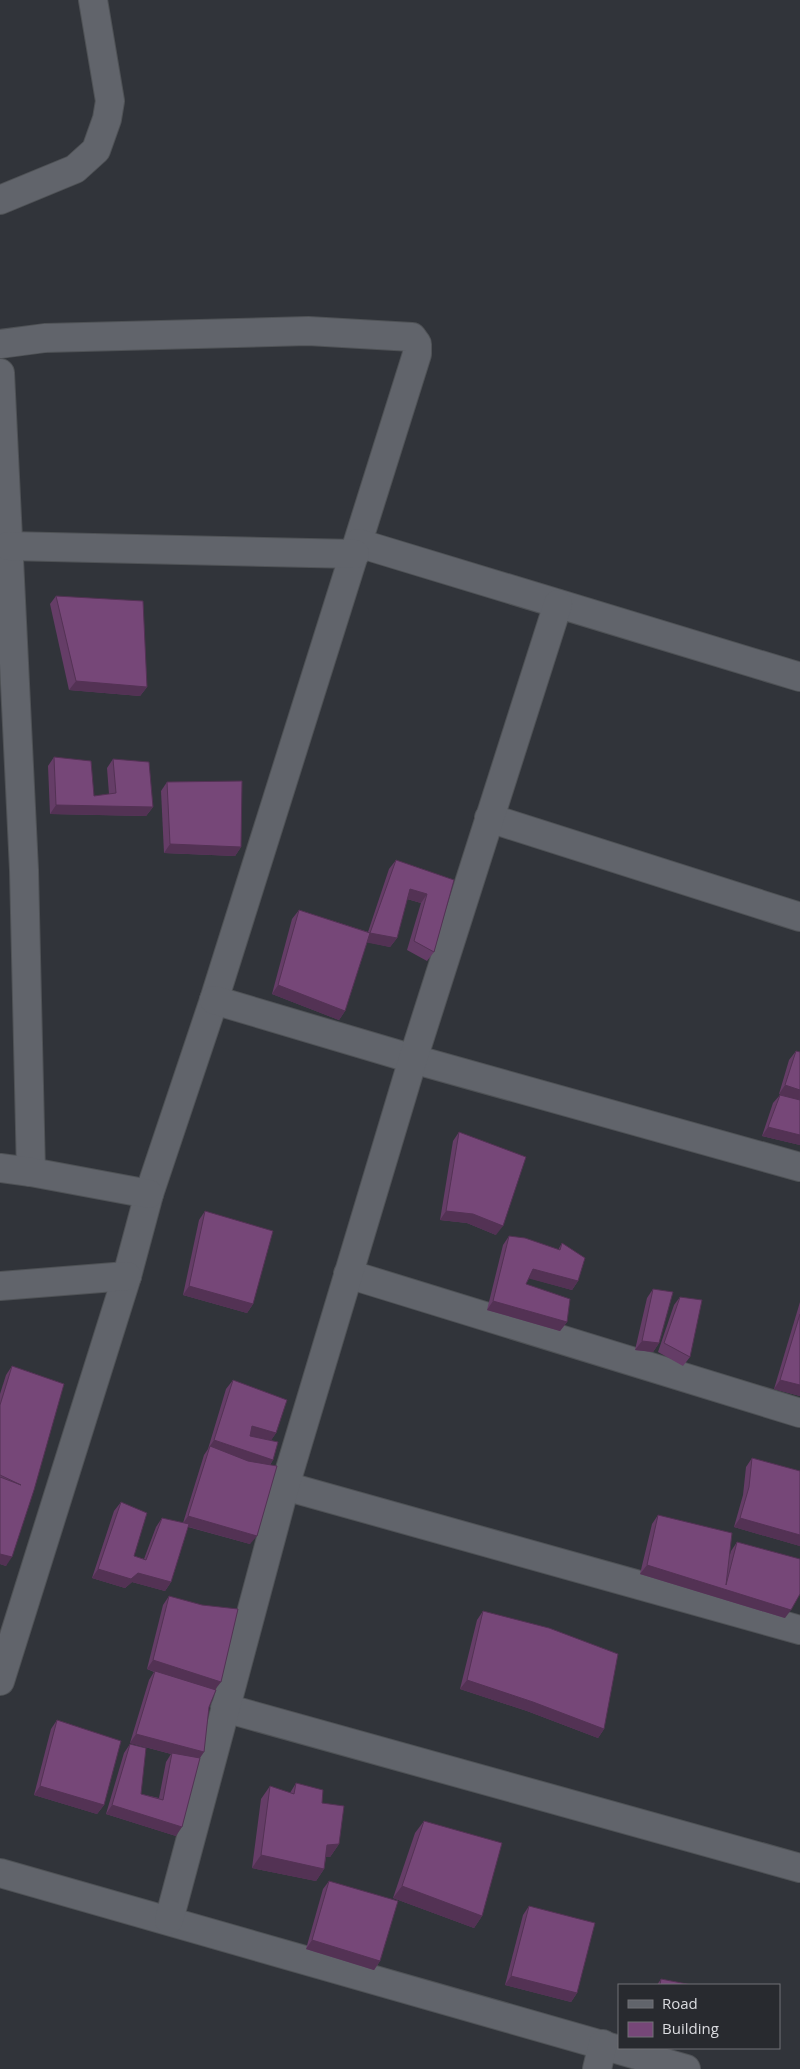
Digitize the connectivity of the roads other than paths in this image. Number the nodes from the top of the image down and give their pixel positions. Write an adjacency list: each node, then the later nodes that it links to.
1 (92, 0): 2 (street)
2 (0, 200)
3 (0, 344): 6 (street)
4 (0, 373): 5 (street)
5 (8, 546): 6 (street); 15 (street)
6 (356, 548): 7 (street); 11 (street)
7 (558, 604): 8 (street); 9 (street)
8 (800, 678)
9 (489, 818): 10 (street); 12 (street)
10 (800, 917)
11 (214, 1000): 12 (street); 16 (street)
12 (413, 1059): 13 (street); 17 (street)
13 (800, 1167)
14 (0, 1168): 15 (street)
15 (32, 1172): 16 (street)
16 (149, 1194): 18 (street)
17 (348, 1274): 20 (street); 21 (street)
18 (127, 1276): 19 (street); 23 (street)
19 (0, 1286)
20 (800, 1412)
21 (285, 1486): 22 (street); 24 (street)
22 (800, 1630)
23 (2, 1664)
24 (225, 1708): 25 (street); 27 (street)
25 (800, 1868)
26 (0, 1873): 27 (street)
27 (169, 1920): 28 (street)
28 (600, 2057): 29 (street)
29 (686, 2069)

